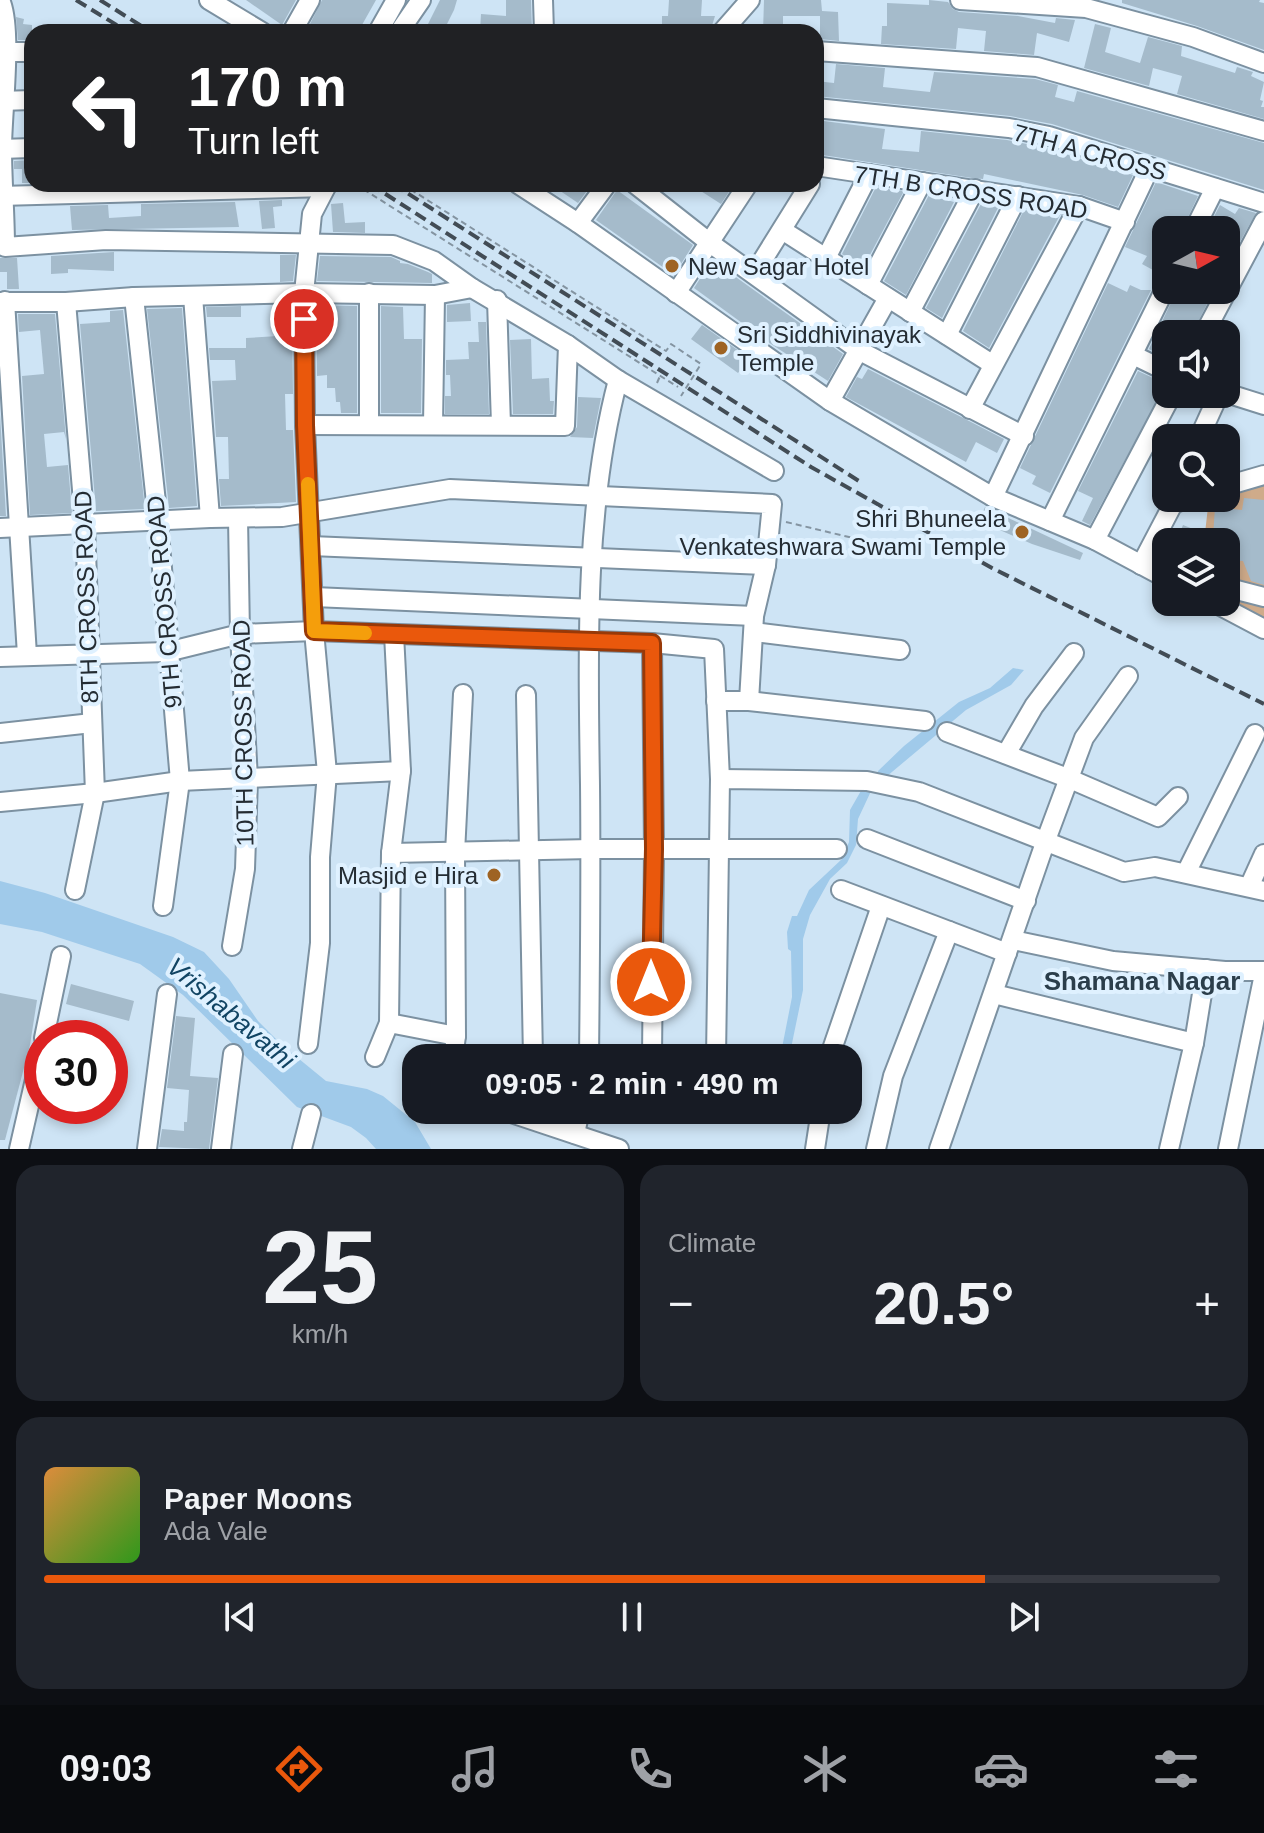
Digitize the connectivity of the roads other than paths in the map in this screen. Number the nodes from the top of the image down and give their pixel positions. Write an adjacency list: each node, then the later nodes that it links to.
1 (0, 0): 15 (street)
2 (209, 0): 9 (street)
3 (310, 0): 10 (street)
4 (396, 0): 11 (street)
5 (421, 0): 12 (street)
6 (543, 0): 13 (street)
7 (750, 0): 14 (street)
8 (960, 0): 18 (street)
9 (249, 24)
10 (296, 24)
11 (382, 24)
12 (404, 24)
13 (544, 24)
14 (729, 24)
15 (3, 52): 16 (street); 20 (street)
16 (24, 52)
17 (824, 52): 22 (street)
18 (1264, 63)
19 (24, 100): 20 (street)
20 (2, 101): 24 (street)
21 (824, 109): 25 (street, 7TH A CROSS)
22 (1264, 131)
23 (24, 148): 24 (street)
24 (1, 149): 38 (street)
25 (1150, 167): 29 (street, 7TH A CROSS); 44 (street)
26 (824, 170): 27 (street, 7TH B CROSS ROAD)
27 (869, 174): 28 (street, 7TH B CROSS ROAD); 50 (street)
28 (922, 182): 30 (street, 7TH B CROSS ROAD); 52 (street)
29 (1215, 188): 40 (street, 7TH A CROSS); 42 (street)
30 (975, 189): 39 (street, 7TH B CROSS ROAD); 65 (street)
31 (146, 192): 38 (street)
32 (323, 192): 48 (street)
33 (530, 192): 45 (street)
34 (601, 192): 45 (street)
35 (645, 192): 47 (street)
36 (743, 192): 47 (street)
37 (805, 192): 46 (street)
38 (2, 196): 49 (street)
39 (1018, 196): 41 (street, 7TH B CROSS ROAD); 67 (street)
40 (1264, 203)
41 (1079, 206): 44 (street, 7TH B CROSS ROAD); 71 (street)
42 (1201, 216)
43 (1264, 221): 66 (street)
44 (1125, 222): 83 (street)
45 (578, 223): 56 (street)
46 (782, 230): 50 (street); 51 (street)
47 (710, 243): 51 (street); 56 (street)
48 (309, 244): 49 (street); 53 (street); 54 (street)
49 (2, 247)
50 (826, 258): 52 (street)
51 (754, 274): 69 (street)
52 (868, 285): 60 (street)
53 (472, 288): 57 (street); 61 (street)
54 (304, 293): 55 (street); 58 (street); 79 (street)
55 (369, 293): 57 (street); 80 (street)
56 (676, 293): 75 (street)
57 (435, 295): 81 (street)
58 (193, 296): 59 (street); 91 (street)
59 (134, 297): 63 (street); 93 (street, 9TH CROSS ROAD)
60 (888, 298): 65 (street); 69 (street)
61 (497, 300): 68 (street); 82 (street)
62 (2, 302): 63 (street); 96 (street)
63 (66, 302): 95 (street, 8TH CROSS ROAD)
64 (1158, 304): 70 (street)
65 (910, 312): 67 (street)
66 (1211, 320)
67 (947, 335): 71 (street)
68 (568, 345): 73 (street); 82 (street)
69 (860, 351): 75 (street); 78 (street)
70 (1133, 355): 72 (street); 94 (street)
71 (992, 364): 78 (street)
72 (1152, 364)
73 (618, 380): 84 (street); 87 (street)
74 (1240, 397): 76 (street)
75 (830, 401): 88 (street)
76 (1264, 405)
77 (1165, 408): 97 (street)
78 (970, 409): 83 (street)
79 (305, 425): 80 (street); 89 (street)
80 (369, 425): 81 (street)
81 (433, 425): 82 (street)
82 (501, 425)
83 (1024, 436): 88 (street)
84 (774, 471)
85 (1264, 475): 86 (street)
86 (1240, 482)
87 (597, 496): 89 (street); 99 (street); 100 (street)
88 (993, 497): 94 (street)
89 (309, 512): 92 (street); 98 (street)
90 (1172, 512): 101 (street)
91 (210, 518): 92 (street); 93 (street)
92 (238, 518): 111 (street, 10TH CROSS ROAD)
93 (158, 521): 95 (street); 116 (street, 9TH CROSS ROAD)
94 (1050, 521): 97 (street)
95 (85, 525): 96 (street); 118 (street, 8TH CROSS ROAD)
96 (9, 528): 119 (street)
97 (1095, 540): 101 (street)
98 (311, 546): 99 (street); 104 (street)
99 (593, 558): 100 (street); 106 (street)
100 (766, 565): 108 (street)
101 (1141, 565): 102 (street)
102 (1152, 571)
103 (1240, 591): 105 (street)
104 (314, 597): 106 (street); 110 (street)
105 (1264, 597)
106 (591, 609): 108 (street); 113 (street)
107 (1239, 616): 109 (street)
108 (754, 624): 115 (street); 125 (street)
109 (1264, 629)
110 (314, 631): 111 (street); 112 (street); 133 (street)
111 (240, 634): 116 (street); 134 (street, 10TH CROSS ROAD)
112 (394, 634): 113 (street); 132 (street)
113 (588, 641): 114 (street); 143 (street)
114 (652, 643): 124 (street); 144 (street)
115 (900, 650)
116 (167, 652): 118 (street); 137 (street, 9TH CROSS ROAD)
117 (1074, 653): 131 (street)
118 (89, 654): 119 (street); 127 (street, 8TH CROSS ROAD)
119 (27, 655): 120 (street)
120 (0, 657)
121 (1128, 676): 136 (street)
122 (463, 694): 149 (street)
123 (526, 695): 147 (street)
124 (716, 701): 125 (street); 135 (street)
125 (749, 701): 126 (street)
126 (925, 721)
127 (92, 723): 129 (street); 138 (street, 8TH CROSS ROAD)
128 (947, 732): 131 (street)
129 (0, 733)
130 (1255, 734): 151 (street)
131 (1006, 754): 136 (street)
132 (401, 771): 133 (street); 148 (street)
133 (327, 773): 134 (street); 170 (street)
134 (248, 779): 137 (street); 159 (street, 10TH CROSS ROAD)
135 (720, 779): 142 (street); 145 (street)
136 (1070, 779): 139 (street); 142 (street)
137 (180, 781): 138 (street); 156 (street, 9TH CROSS ROAD)
138 (95, 793): 140 (street); 153 (street, 8TH CROSS ROAD)
139 (1178, 797)
140 (0, 802)
141 (867, 839): 155 (street)
142 (1046, 840): 151 (street); 155 (street)
143 (591, 849): 144 (street); 147 (street); 173 (street)
144 (654, 849): 145 (street); 174 (street)
145 (720, 849): 146 (street); 175 (street)
146 (837, 849)
147 (529, 851): 149 (street); 172 (street)
148 (391, 853): 149 (street); 167 (street)
149 (455, 853): 168 (street)
150 (1264, 854): 152 (street)
151 (1186, 873): 152 (street)
152 (1256, 889)
153 (75, 890)
154 (841, 890): 157 (street)
155 (1026, 901): 160 (street)
156 (163, 906)
157 (881, 906): 158 (street); 176 (street)
158 (949, 931): 160 (street); 190 (street)
159 (232, 946)
160 (1010, 946): 162 (street); 165 (street)
161 (61, 956): 166 (street)
162 (1206, 969): 163 (street); 169 (street)
163 (1264, 973): 193 (street)
164 (167, 994): 185 (street)
165 (994, 994): 169 (street); 191 (street)
166 (48, 1020)
167 (389, 1023): 168 (street); 178 (street)
168 (456, 1036): 171 (street)
169 (1194, 1043): 192 (street)
170 (308, 1044)
171 (455, 1044)
172 (533, 1044)
173 (589, 1044)
174 (652, 1044)
175 (716, 1044)
176 (834, 1044)
177 (233, 1054): 186 (street)
178 (375, 1057)
179 (311, 1114): 187 (street)
180 (25, 1124): 184 (street)
181 (538, 1124): 183 (street)
182 (819, 1124): 189 (street)
183 (580, 1140): 188 (street)
184 (19, 1149)
185 (147, 1149)
186 (221, 1149)
187 (302, 1149)
188 (619, 1149)
189 (815, 1149)
190 (876, 1149)
191 (939, 1149)
192 (1169, 1149)
193 (1228, 1149)

